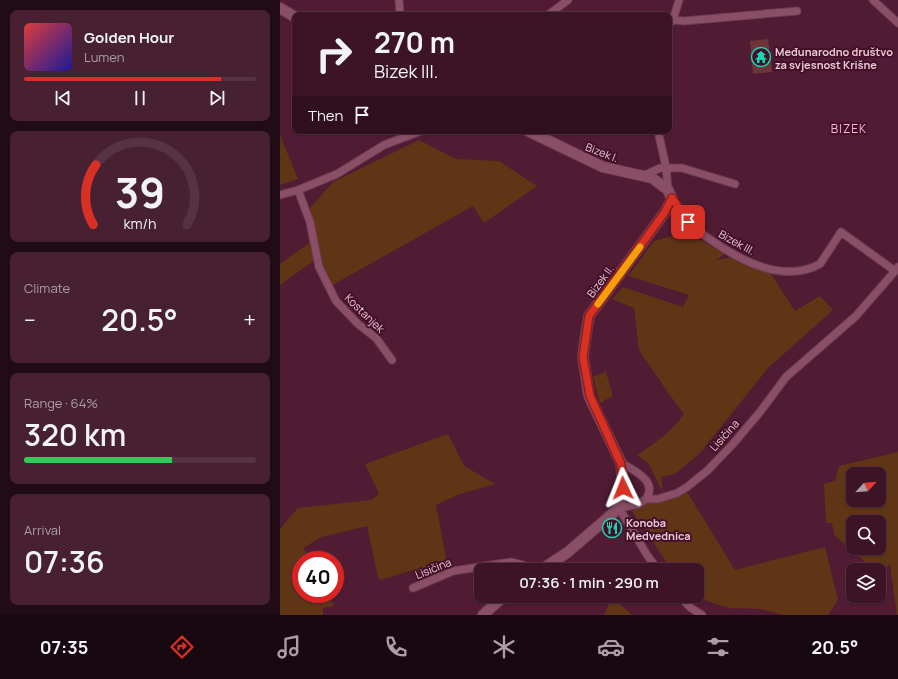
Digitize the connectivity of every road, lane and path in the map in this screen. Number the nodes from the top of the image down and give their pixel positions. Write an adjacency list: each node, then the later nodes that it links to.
1 (399, 0): 7 (street)
2 (568, 0): 8 (street)
3 (679, 0): 10 (street)
4 (873, 0): 12 (street)
5 (280, 8): 9 (street)
6 (797, 11): 11 (street)
7 (400, 12)
8 (552, 12)
9 (292, 15)
10 (672, 19)
11 (672, 22)
12 (898, 24)
13 (413, 134): 19 (street)
14 (534, 134): 17 (street, Bizek I.)
15 (659, 134): 16 (street)
16 (666, 167): 17 (street); 18 (street); 20 (street)
17 (643, 176): 20 (street, Bizek I.)
18 (735, 184)
19 (298, 190): 21 (street); 23 (street, Kostanjek)
20 (670, 194): 22 (street, Bizek III.); 24 (street, Bizek II.)
21 (280, 195)
22 (897, 269): 25 (street, Lisičina)
23 (392, 360)
24 (621, 464): 25 (street); 26 (street, Bizek II.)
25 (646, 500): 26 (street, Lisičina)
26 (619, 508): 29 (street, Lisičina); 30 (street)
27 (505, 563): 28 (street, Lisičina)
28 (515, 563)
29 (552, 563)
30 (653, 563)
31 (474, 568): 32 (street, Lisičina)
32 (413, 588)
33 (496, 603): 35 (street)
34 (687, 603): 36 (street)
35 (483, 615)
36 (702, 615)

